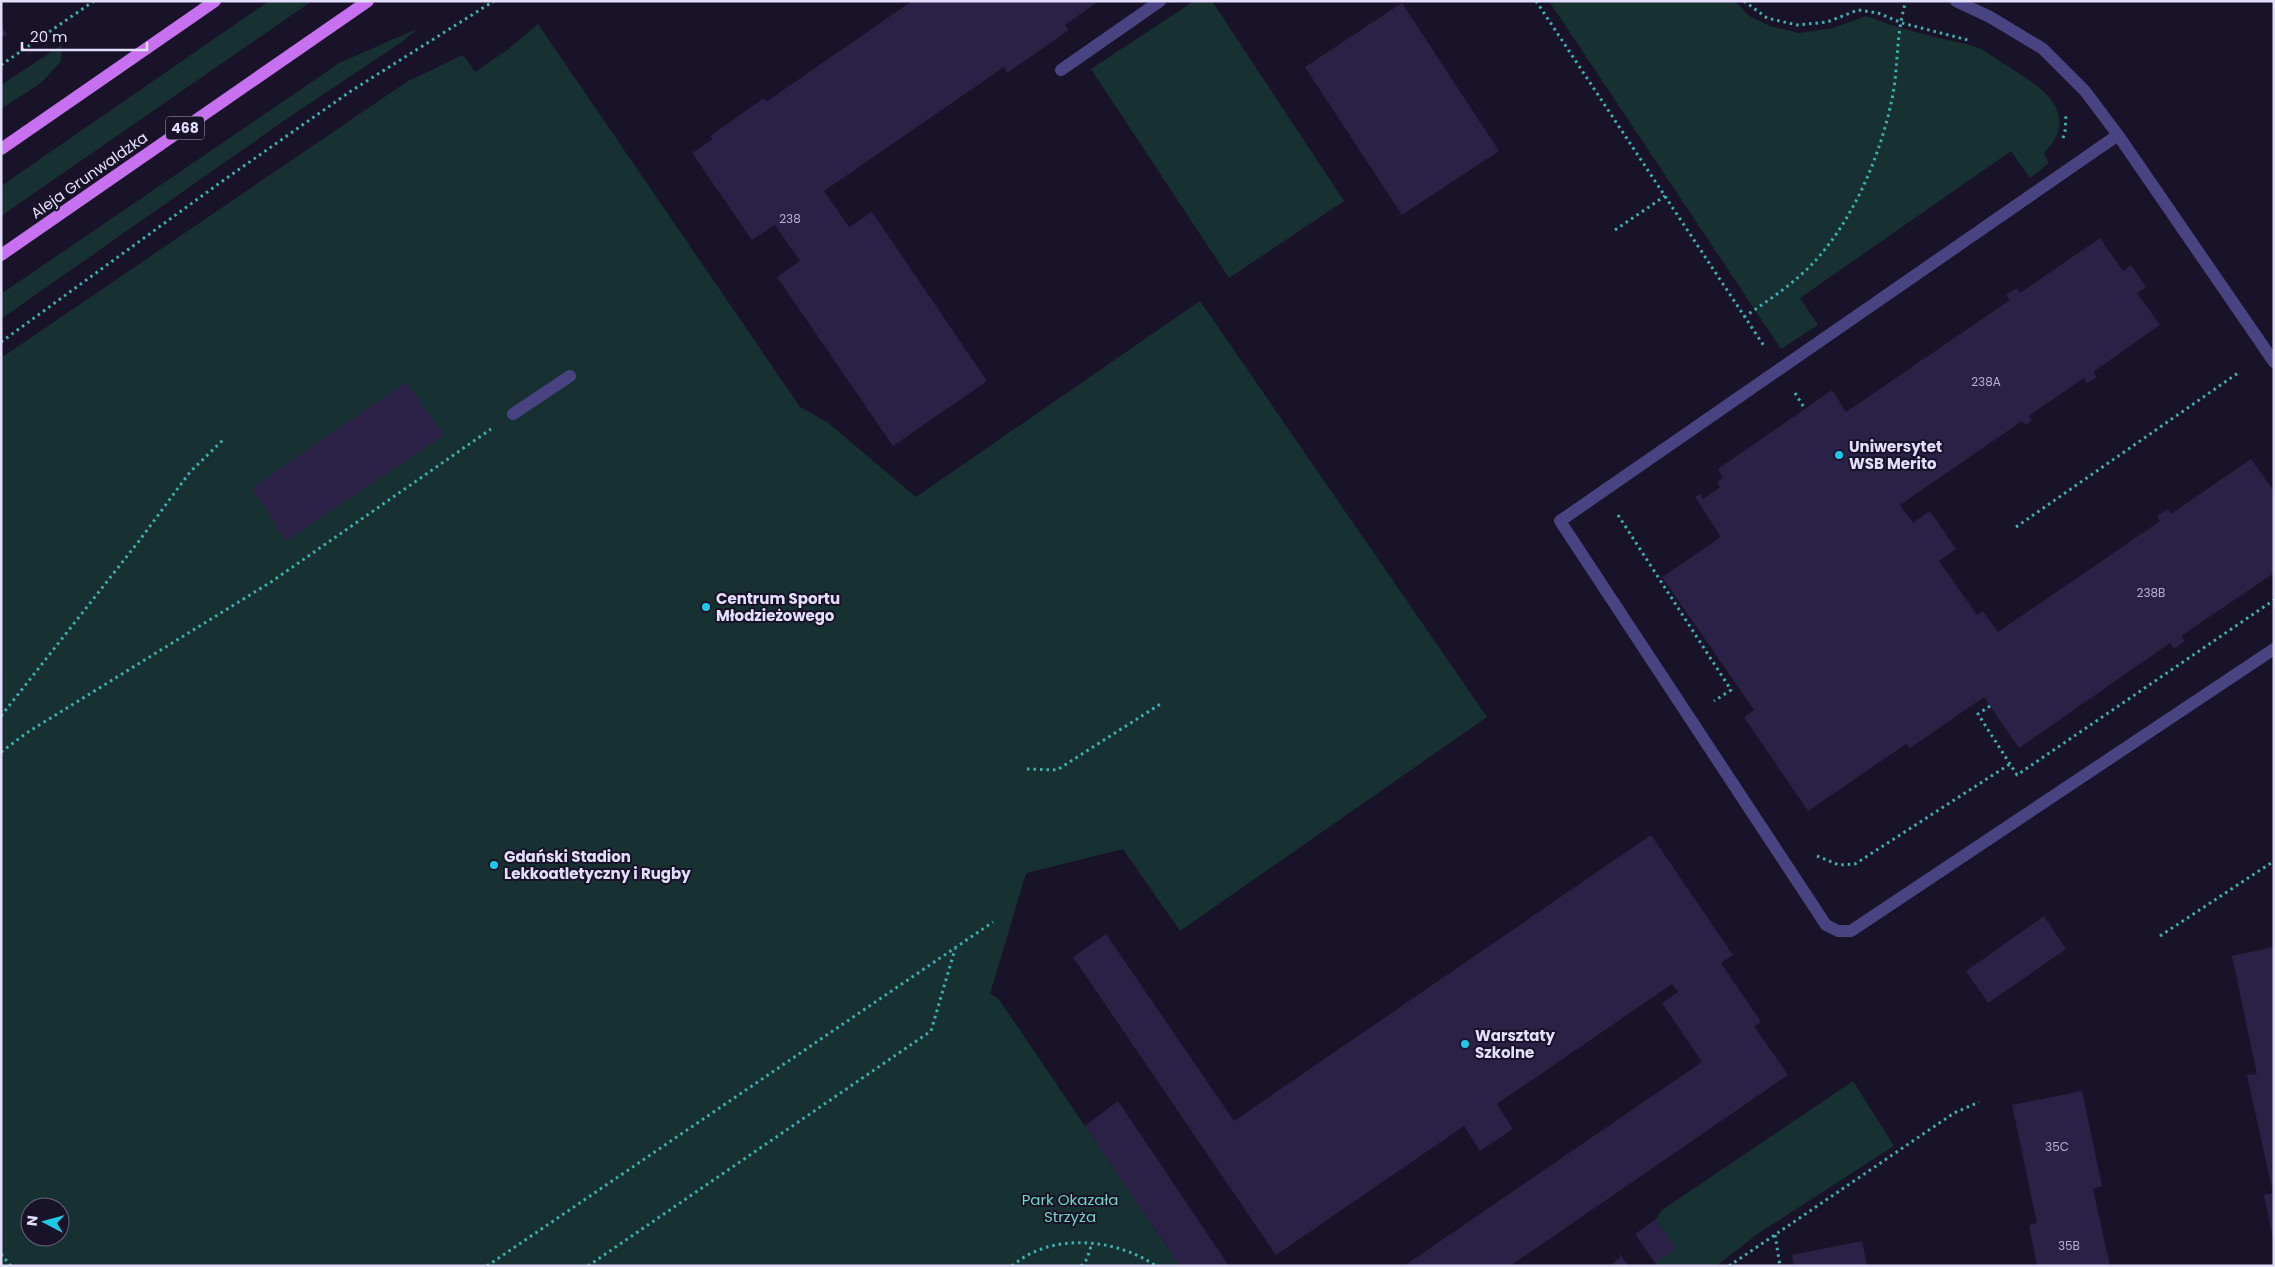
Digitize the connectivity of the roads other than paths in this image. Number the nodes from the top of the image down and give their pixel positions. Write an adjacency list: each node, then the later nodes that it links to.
1 (215, 1): 7 (main road)
2 (368, 1): 8 (main road, Aleja Grunwaldzka / 468)
3 (1160, 1): 5 (lane)
4 (1956, 1): 6 (lane)
5 (1062, 70)
6 (2118, 135): 9 (lane); 12 (lane)
7 (1, 149)
8 (1, 256)
9 (2274, 362)
10 (570, 376): 11 (lane)
11 (512, 414)
12 (2274, 648)

